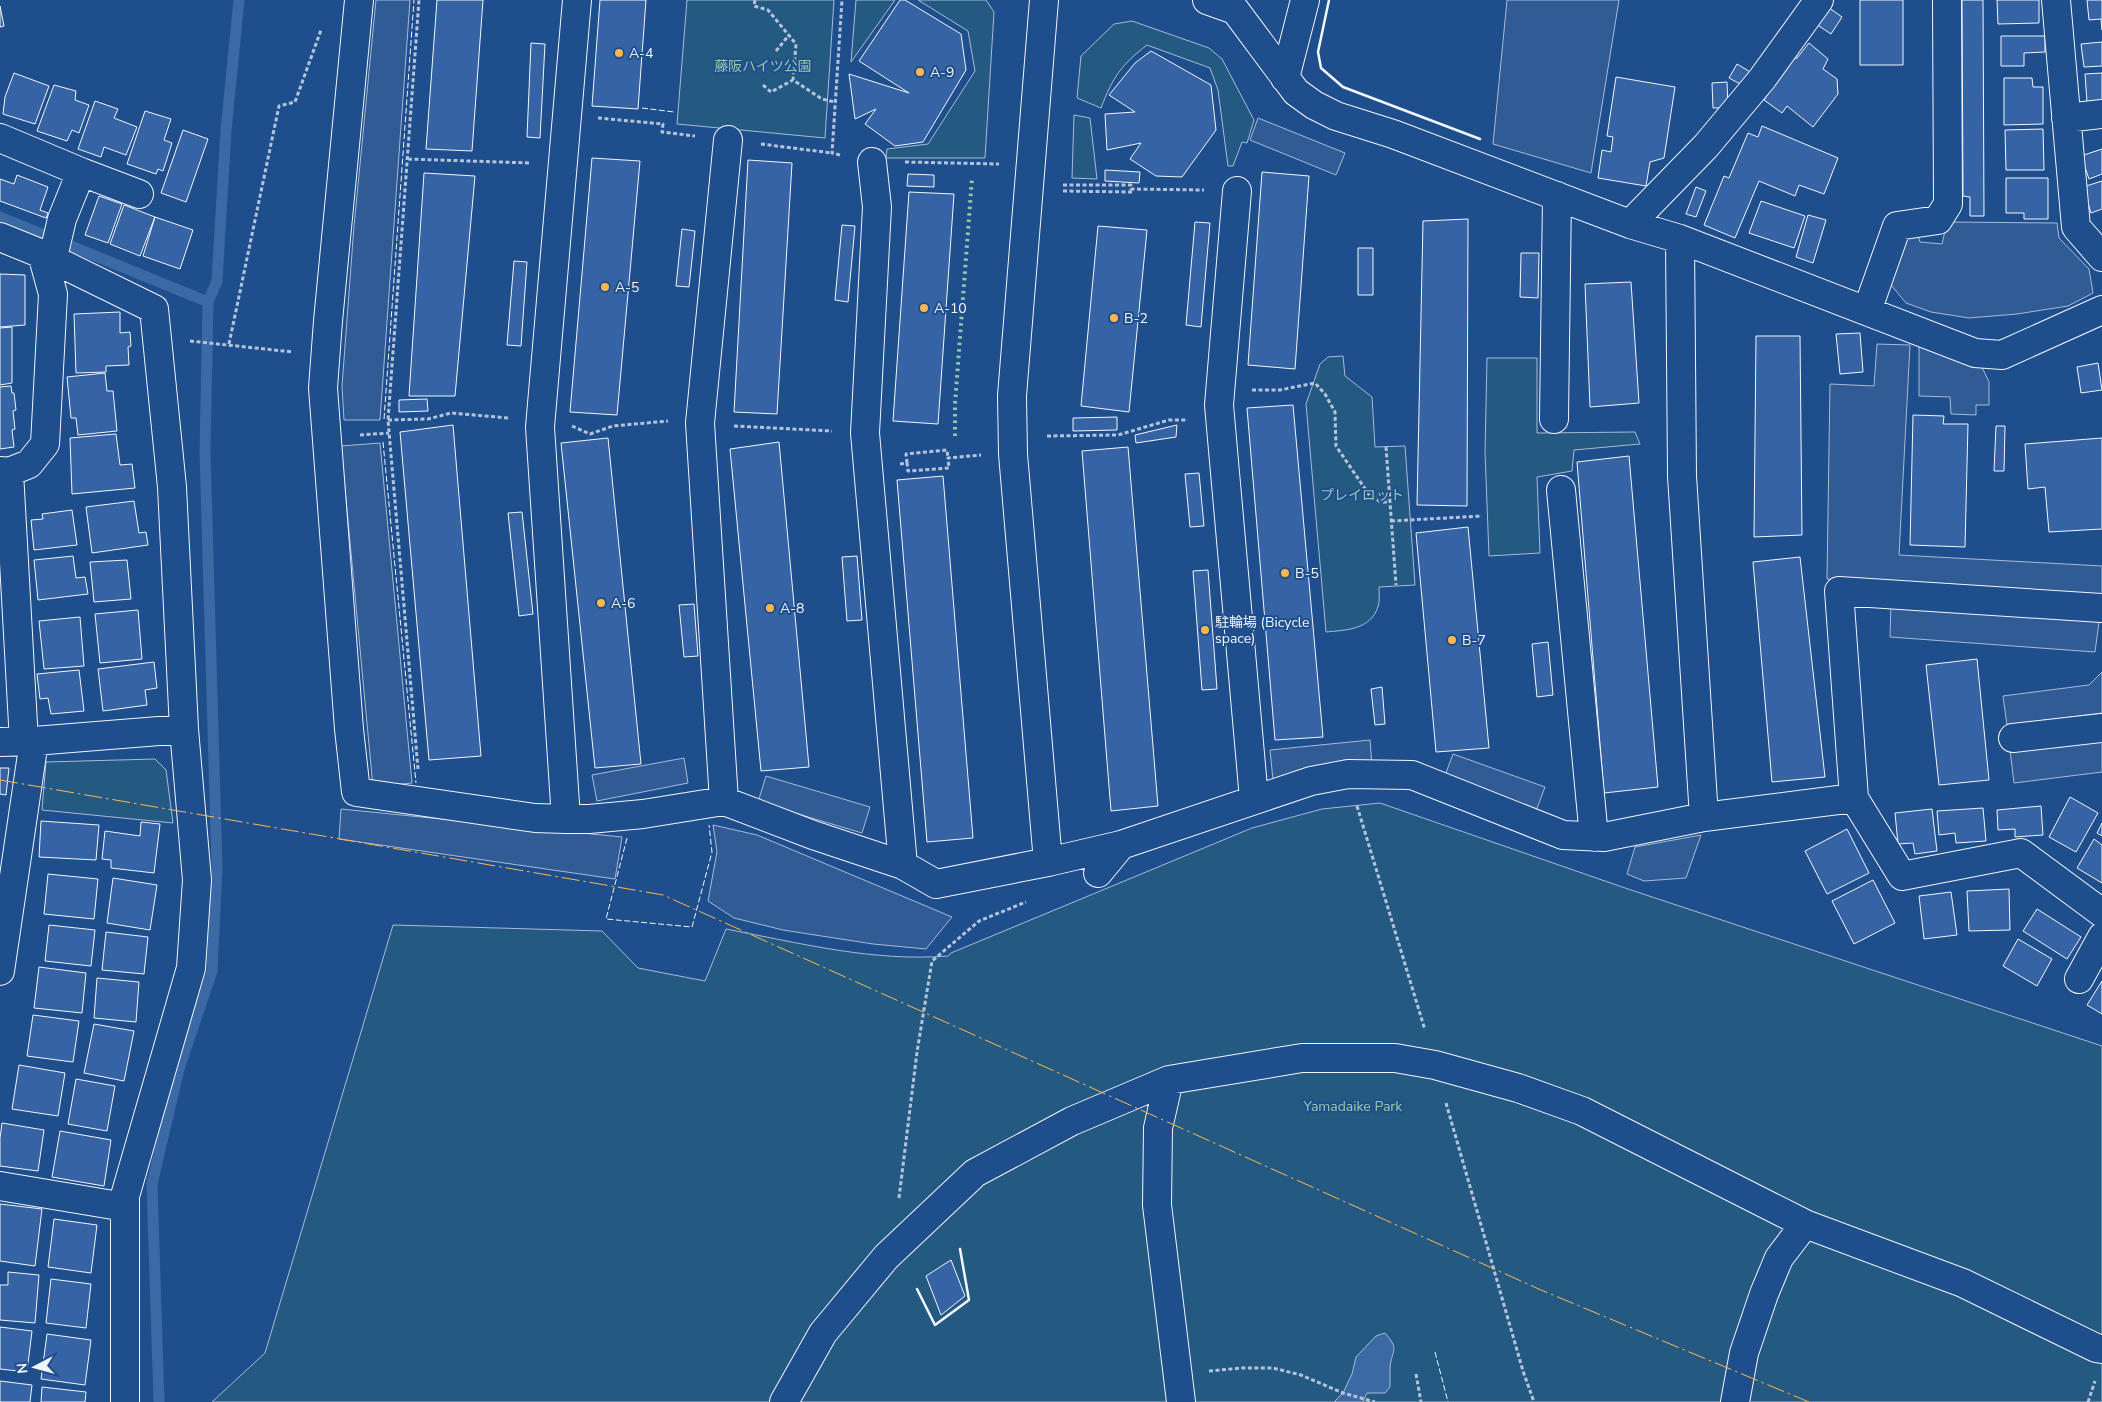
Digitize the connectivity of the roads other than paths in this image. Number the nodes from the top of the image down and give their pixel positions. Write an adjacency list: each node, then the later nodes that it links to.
1 (359, 0): 38 (street)
2 (577, 0): 38 (street)
3 (1044, 0): 41 (street)
4 (1207, 0): 9 (street)
5 (1305, 0): 9 (street)
6 (1819, 0): 19 (street)
7 (1947, 0): 25 (street)
8 (2056, 0): 11 (street)
9 (1291, 85): 18 (street)
10 (2102, 114): 11 (street)
11 (2066, 118): 23 (street)
12 (0, 138): 15 (street)
13 (728, 140): 36 (street)
14 (872, 162): 42 (street)
15 (81, 172): 17 (street); 22 (street)
16 (1238, 191): 35 (street)
17 (139, 194)
18 (1557, 196): 19 (street); 26 (street)
19 (1630, 224): 21 (street)
20 (0, 237): 22 (street)
21 (1680, 239): 25 (street); 37 (street)
22 (54, 250): 27 (street); 31 (street)
23 (2102, 257)
24 (2102, 310): 25 (street)
25 (1867, 311)
26 (1554, 419)
27 (5, 472): 33 (street)
28 (1561, 490): 39 (street)
29 (2102, 608): 34 (street)
30 (2102, 728): 32 (street)
31 (184, 729): 33 (street); 50 (street)
32 (2013, 738)
33 (19, 742): 46 (street)
34 (1854, 798): 37 (street); 44 (street)
35 (1254, 799): 39 (street); 40 (street)
36 (724, 800): 38 (street); 42 (street)
37 (1704, 817): 39 (street)
38 (566, 819)
39 (1594, 837)
40 (1121, 845): 41 (street); 43 (street)
41 (1048, 862): 42 (street)
42 (903, 865)
43 (1098, 873)
44 (2102, 913)
45 (2102, 938): 47 (street)
46 (0, 971)
47 (2079, 979)
48 (1169, 1080): 51 (street); 54 (street); 55 (street)
49 (0, 1186): 50 (street)
50 (125, 1207): 53 (street)
51 (1804, 1224): 52 (street); 56 (street)
52 (2102, 1349)
53 (125, 1402)
54 (784, 1402)
55 (1181, 1402)
56 (1735, 1402)

